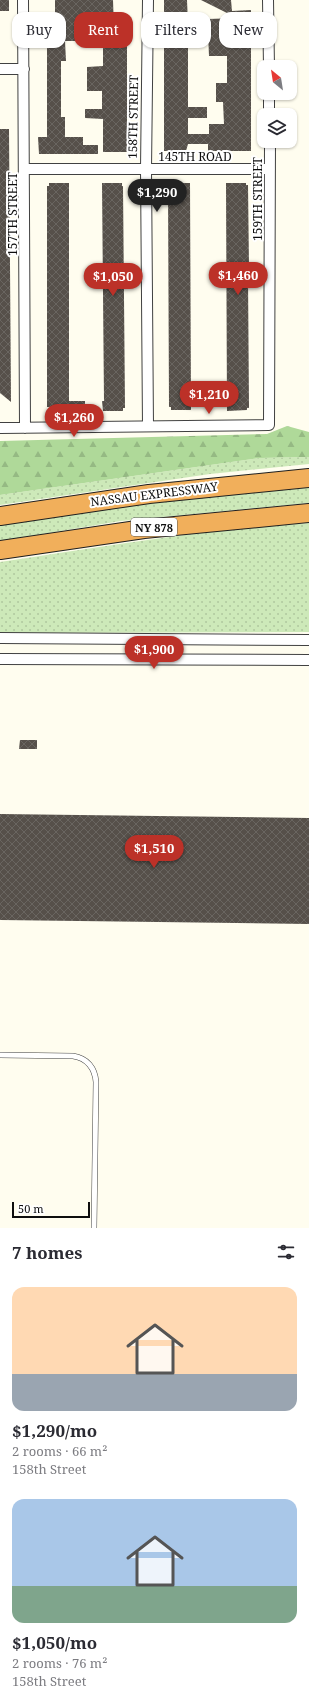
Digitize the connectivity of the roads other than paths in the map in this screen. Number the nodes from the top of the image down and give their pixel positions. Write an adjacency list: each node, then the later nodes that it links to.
1 (23, 0): 6 (street, 157TH STREET)
2 (148, 0): 9 (street, 158TH STREET)
3 (268, 0): 4 (street)
4 (269, 60)
5 (0, 69): 6 (street)
6 (24, 69): 8 (street, 157TH STREET)
7 (270, 148): 10 (street, 159TH STREET)
8 (24, 169): 9 (street, 145TH ROAD); 13 (street, 157TH STREET)
9 (146, 169): 10 (street, 145TH ROAD); 11 (street, 158TH STREET)
10 (270, 169): 11 (street, 159TH STREET)
11 (148, 426): 13 (street)
12 (0, 428): 13 (street)
13 (25, 428)
14 (309, 478): 16 (highway, NASSAU EXPRESSWAY)
15 (309, 513): 17 (highway, NY 878)
16 (0, 516)
17 (0, 550)
18 (0, 638): 19 (street)
19 (309, 640)
20 (0, 659): 21 (street)
21 (309, 660)
22 (0, 1055): 23 (lane)
23 (94, 1228)

